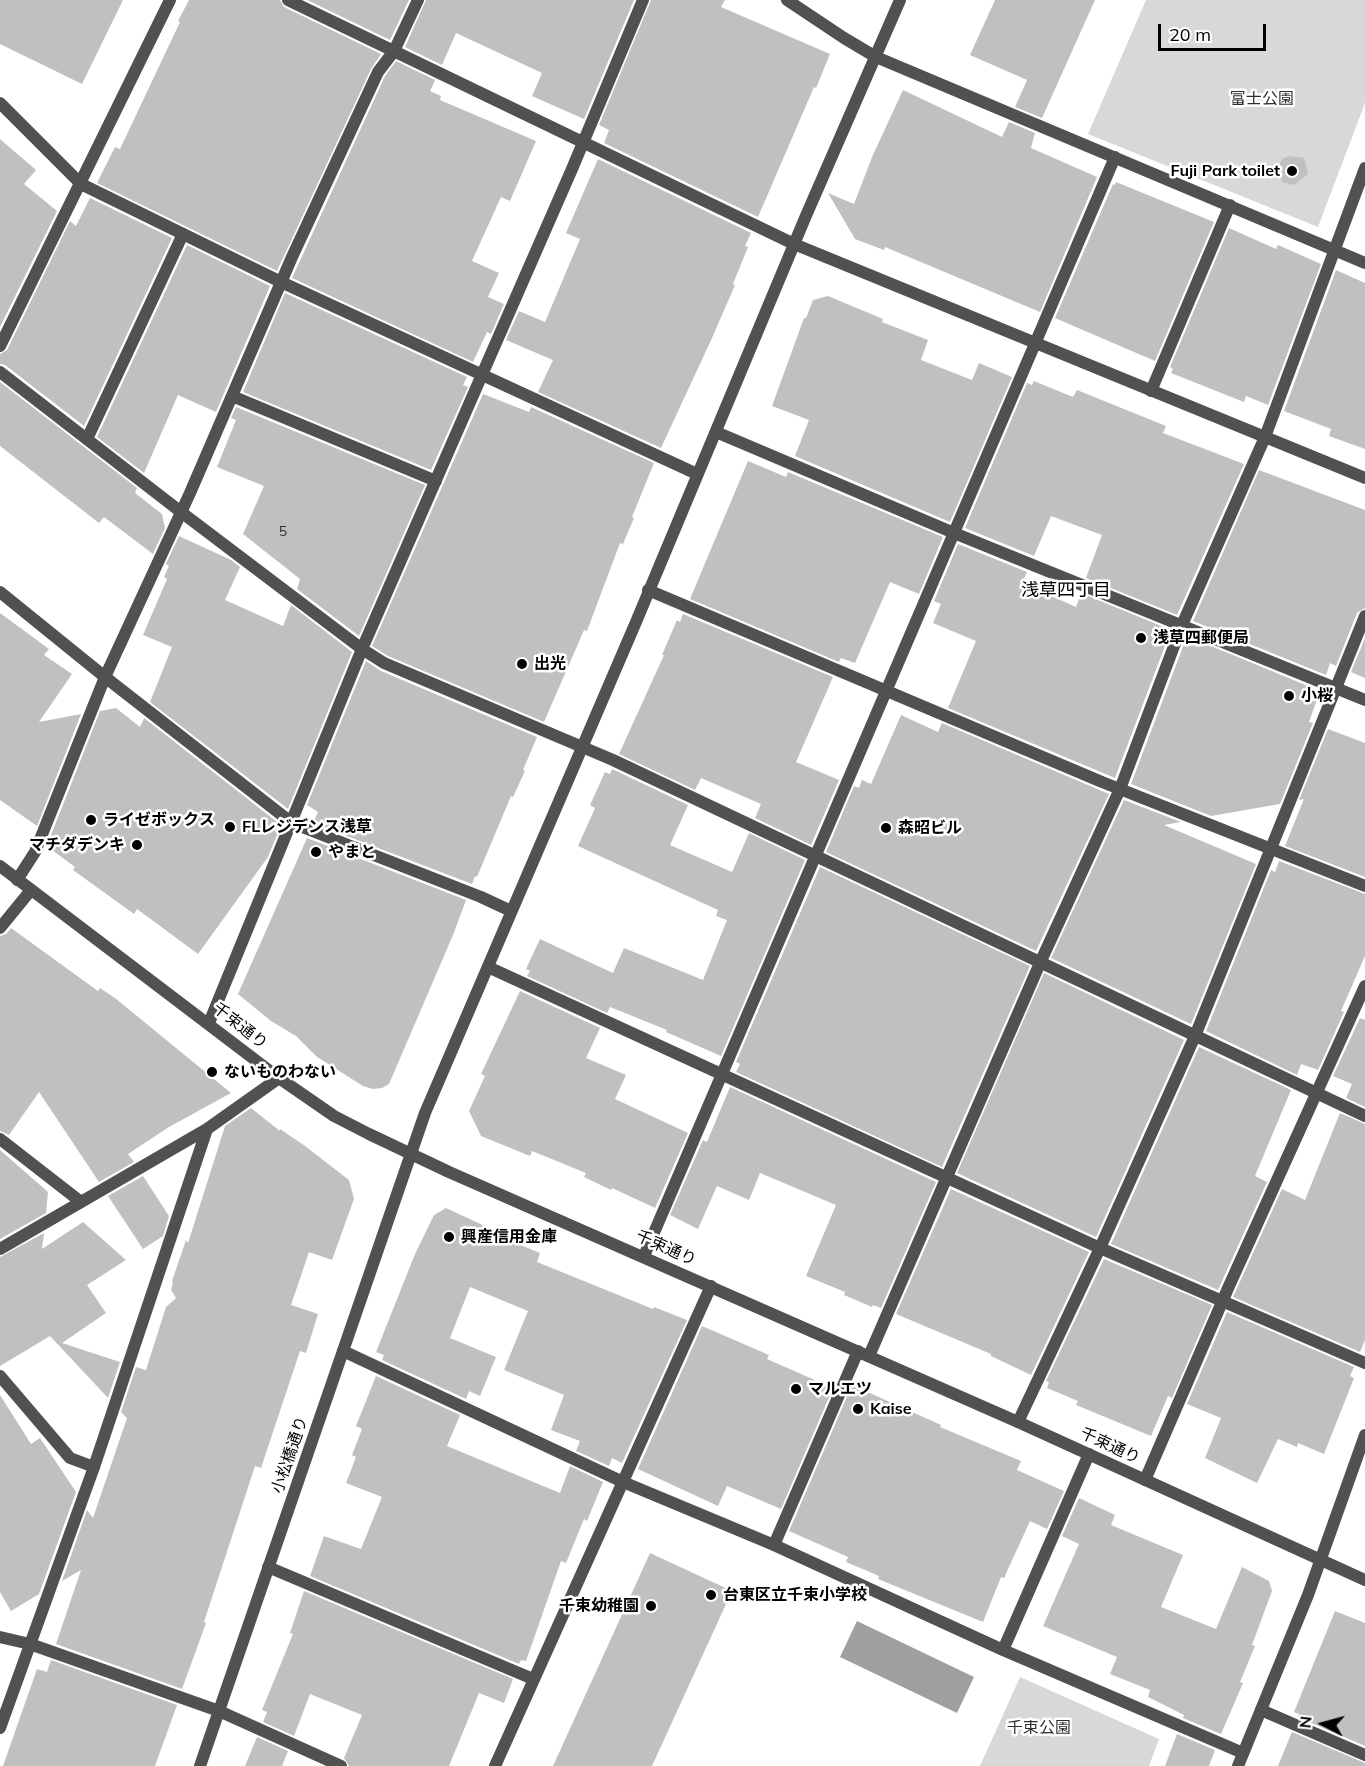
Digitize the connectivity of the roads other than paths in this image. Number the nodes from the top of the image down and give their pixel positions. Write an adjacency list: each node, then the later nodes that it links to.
1 (170, 0): 13 (street)
2 (288, 0): 7 (street)
3 (418, 0): 7 (street)
4 (643, 0): 10 (street)
5 (787, 0): 8 (street)
6 (900, 0): 8 (street, 小松橋通り)
7 (394, 51): 10 (street); 19 (street)
8 (876, 57): 11 (street); 16 (street, 小松橋通り)
9 (0, 103): 13 (street)
10 (584, 142): 16 (street); 23 (street)
11 (1115, 157): 14 (street); 20 (street)
12 (1365, 168): 17 (street)
13 (81, 184): 15 (street); 21 (street)
14 (1230, 205): 17 (street); 24 (street)
15 (183, 234): 19 (street); 28 (street)
16 (794, 244): 20 (street); 26 (street, 小松橋通り)
17 (1335, 250): 18 (street); 27 (street)
18 (1365, 262)
19 (281, 282): 23 (street); 25 (street)
20 (1035, 344): 24 (street); 33 (street)
21 (0, 346)
22 (0, 372): 28 (street)
23 (483, 376): 29 (street); 31 (street)
24 (1150, 391): 27 (street)
25 (232, 396): 31 (street); 32 (street)
26 (716, 432): 29 (street, 小松橋通り); 33 (street)
27 (1265, 437): 30 (street); 37 (street)
28 (87, 439): 32 (street)
29 (698, 474): 34 (street, 小松橋通り)
30 (1365, 478)
31 (436, 481): 38 (street)
32 (181, 512): 38 (street); 39 (street)
33 (954, 533): 37 (street); 41 (street)
34 (648, 591): 41 (street); 43 (street, 小松橋通り)
35 (0, 592): 39 (street)
36 (1365, 615): 40 (street)
37 (1182, 626): 40 (street); 44 (street)
38 (362, 649): 43 (street); 45 (street)
39 (105, 677): 45 (street); 49 (street)
40 (1335, 688): 42 (street); 46 (street)
41 (886, 691): 44 (street); 47 (street)
42 (1365, 700)
43 (582, 747): 47 (street); 52 (street, 小松橋通り)
44 (1119, 789): 46 (street); 54 (street)
45 (292, 823): 52 (street); 57 (street)
46 (1270, 847): 50 (street); 58 (street)
47 (816, 856): 54 (street); 59 (street)
48 (0, 866): 49 (street, 千束通り)
49 (17, 880): 51 (street, 千束通り)
50 (1365, 886)
51 (31, 890): 53 (street); 57 (street, 千束通り)
52 (511, 911): 55 (street, 小松橋通り)
53 (0, 928)
54 (1040, 963): 58 (street); 66 (street)
55 (488, 967): 59 (street); 65 (street, 小松橋通り)
56 (1365, 986): 61 (street)
57 (209, 1023): 60 (street, 千束通り)
58 (1195, 1036): 61 (street); 68 (street)
59 (722, 1076): 66 (street); 70 (street)
60 (279, 1078): 63 (street); 65 (street, 千束通り)
61 (1316, 1093): 62 (street); 72 (street)
62 (1365, 1116)
63 (207, 1130): 67 (street); 80 (street)
64 (0, 1138): 67 (street)
65 (411, 1155): 70 (street, 千束通り); 73 (street, 小松橋通り)
66 (946, 1178): 68 (street); 74 (street)
67 (81, 1202): 69 (street)
68 (1100, 1248): 72 (street); 77 (street)
69 (0, 1249)
70 (644, 1256): 71 (street, 千束通り)
71 (711, 1286): 74 (street, 千束通り); 82 (street)
72 (1223, 1302): 75 (street); 81 (street)
73 (343, 1351): 82 (street); 85 (street, 小松橋通り)
74 (863, 1353): 77 (street, 千束通り); 83 (street)
75 (1365, 1363)
76 (0, 1376): 80 (street)
77 (1017, 1422): 79 (street, 千束通り)
78 (1365, 1435): 84 (street)
79 (1089, 1454): 81 (street, 千束通り); 89 (street)
80 (94, 1467): 88 (street)
81 (1145, 1480): 84 (street, 千束通り)
82 (623, 1482): 83 (street); 90 (street)
83 (774, 1545): 89 (street)
84 (1321, 1560): 86 (street, 千束通り); 91 (street)
85 (268, 1568): 90 (street); 92 (street, 小松橋通り)
86 (1365, 1580)
87 (0, 1637): 88 (street)
88 (30, 1644): 92 (street); 93 (street)
89 (1003, 1650): 94 (street)
90 (533, 1679): 98 (street)
91 (1261, 1710): 94 (street); 95 (street)
92 (219, 1711): 96 (street, 小松橋通り); 97 (street)
93 (0, 1728)
94 (1243, 1753): 99 (street)
95 (1365, 1755)
96 (200, 1766)
97 (341, 1766)
98 (495, 1766)
99 (1238, 1766)

